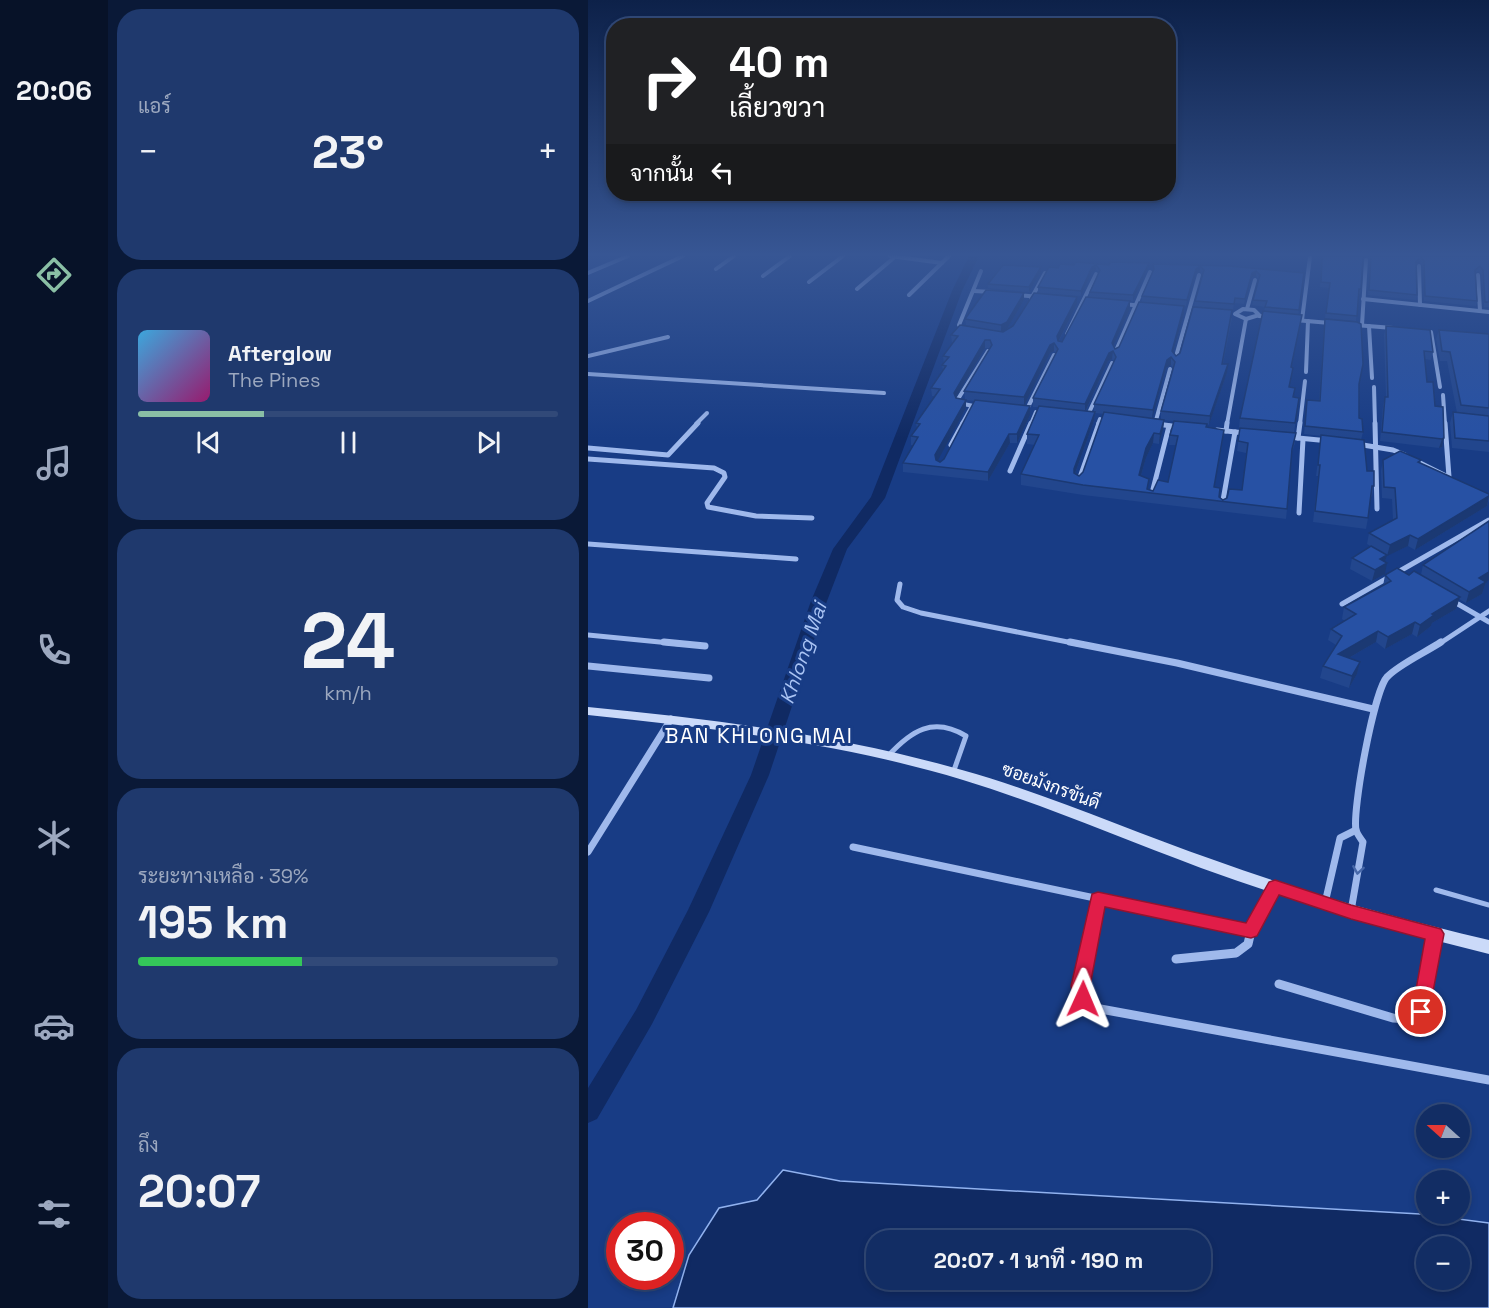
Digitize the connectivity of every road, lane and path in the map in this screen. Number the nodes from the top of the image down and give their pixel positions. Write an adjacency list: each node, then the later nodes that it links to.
1 (963, 317): 19 (street)
2 (1074, 317): 22 (street)
3 (1131, 317): 25 (street)
4 (1186, 317): 28 (street)
5 (1242, 317): 10 (street)
6 (1254, 317): 10 (street)
7 (1270, 317): 9 (street)
8 (1362, 317): 15 (street)
9 (1282, 318)
10 (1246, 319): 57 (street)
11 (1292, 319): 12 (street)
12 (1305, 320): 13 (street); 31 (street)
13 (1340, 324)
14 (1351, 324): 15 (street)
15 (1362, 326): 16 (street)
16 (1369, 326): 17 (street); 33 (street)
17 (1400, 329)
18 (1420, 331): 20 (street)
19 (974, 332)
20 (1431, 332): 21 (street); 36 (street)
21 (1441, 333)
22 (1065, 336)
23 (668, 337): 26 (street)
24 (988, 351): 39 (street)
25 (1115, 353)
26 (588, 356)
27 (1054, 356): 42 (street)
28 (1175, 360)
29 (1112, 363): 47 (street)
30 (1170, 369): 53 (street)
31 (1306, 372)
32 (588, 374): 37 (street)
33 (1372, 378)
34 (1305, 381): 61 (street)
35 (1374, 387): 64 (street)
36 (1440, 387)
37 (884, 393)
38 (1443, 395): 48 (street)
39 (972, 406): 40 (street); 66 (street)
40 (982, 407)
41 (1015, 410): 42 (street)
42 (1026, 411): 43 (street)
43 (1036, 412): 45 (street); 68 (street)
44 (707, 413): 65 (street)
45 (1046, 413)
46 (1077, 417): 47 (street)
47 (1087, 418): 49 (street)
48 (1444, 418): 50 (street); 69 (street)
49 (1100, 419): 51 (street); 70 (street)
50 (1456, 419)
51 (1111, 420)
52 (1144, 423): 53 (street)
53 (1155, 424): 54 (street)
54 (1169, 426): 55 (street); 72 (street)
55 (1181, 427)
56 (1215, 430): 57 (street)
57 (1226, 431): 58 (street)
58 (1235, 432): 59 (street); 73 (street)
59 (1256, 434)
60 (1277, 436): 61 (street)
61 (1301, 438): 62 (street); 75 (street)
62 (1338, 442)
63 (1350, 443): 64 (street)
64 (1377, 447): 69 (street); 74 (street)
65 (588, 448)
66 (946, 456)
67 (588, 459): 76 (street)
68 (1010, 471)
69 (1449, 477): 71 (street)
70 (1078, 481)
71 (1459, 482)
72 (1151, 497)
73 (1222, 506)
74 (1377, 509)
75 (1299, 513)
76 (812, 518)
77 (1489, 520): 80 (street)
78 (588, 544): 79 (street)
79 (796, 559)
80 (1401, 571): 81 (street); 84 (street)
81 (1411, 576)
82 (900, 584): 92 (street)
83 (1440, 594): 86 (street)
84 (1342, 604)
85 (1489, 611): 86 (street)
86 (1480, 617): 87 (street); 92 (street)
87 (1489, 622)
88 (588, 635): 89 (street)
89 (705, 646)
90 (588, 666): 91 (street)
91 (709, 678)
92 (1373, 708): 97 (street)
93 (588, 711): 94 (street, ซอยมังกรขันดี)
94 (671, 719): 95 (street, ซอยมังกรขันดี); 99 (street)
95 (888, 756): 96 (street, ซอยมังกรขันดี); 96 (lane)
96 (953, 773): 100 (street, ซอยมังกรขันดี)
97 (1356, 830): 103 (street); 105 (street, one-way to 105)
98 (853, 847): 102 (street)
99 (588, 852)
100 (1275, 887): 103 (street, ซอยมังกรขันดี); 106 (street)
101 (1436, 890): 104 (lane)
102 (1098, 899): 106 (street); 111 (street)
103 (1325, 903): 105 (street, ซอยมังกรขันดี)
104 (1489, 905)
105 (1351, 912): 107 (street, ซอยมังกรขันดี)
106 (1251, 931): 109 (street)
107 (1435, 934): 108 (street, ซอยมังกรขันดี); 110 (street)
108 (1489, 947)
109 (1176, 959)
110 (1279, 984)
111 (1489, 1080)

